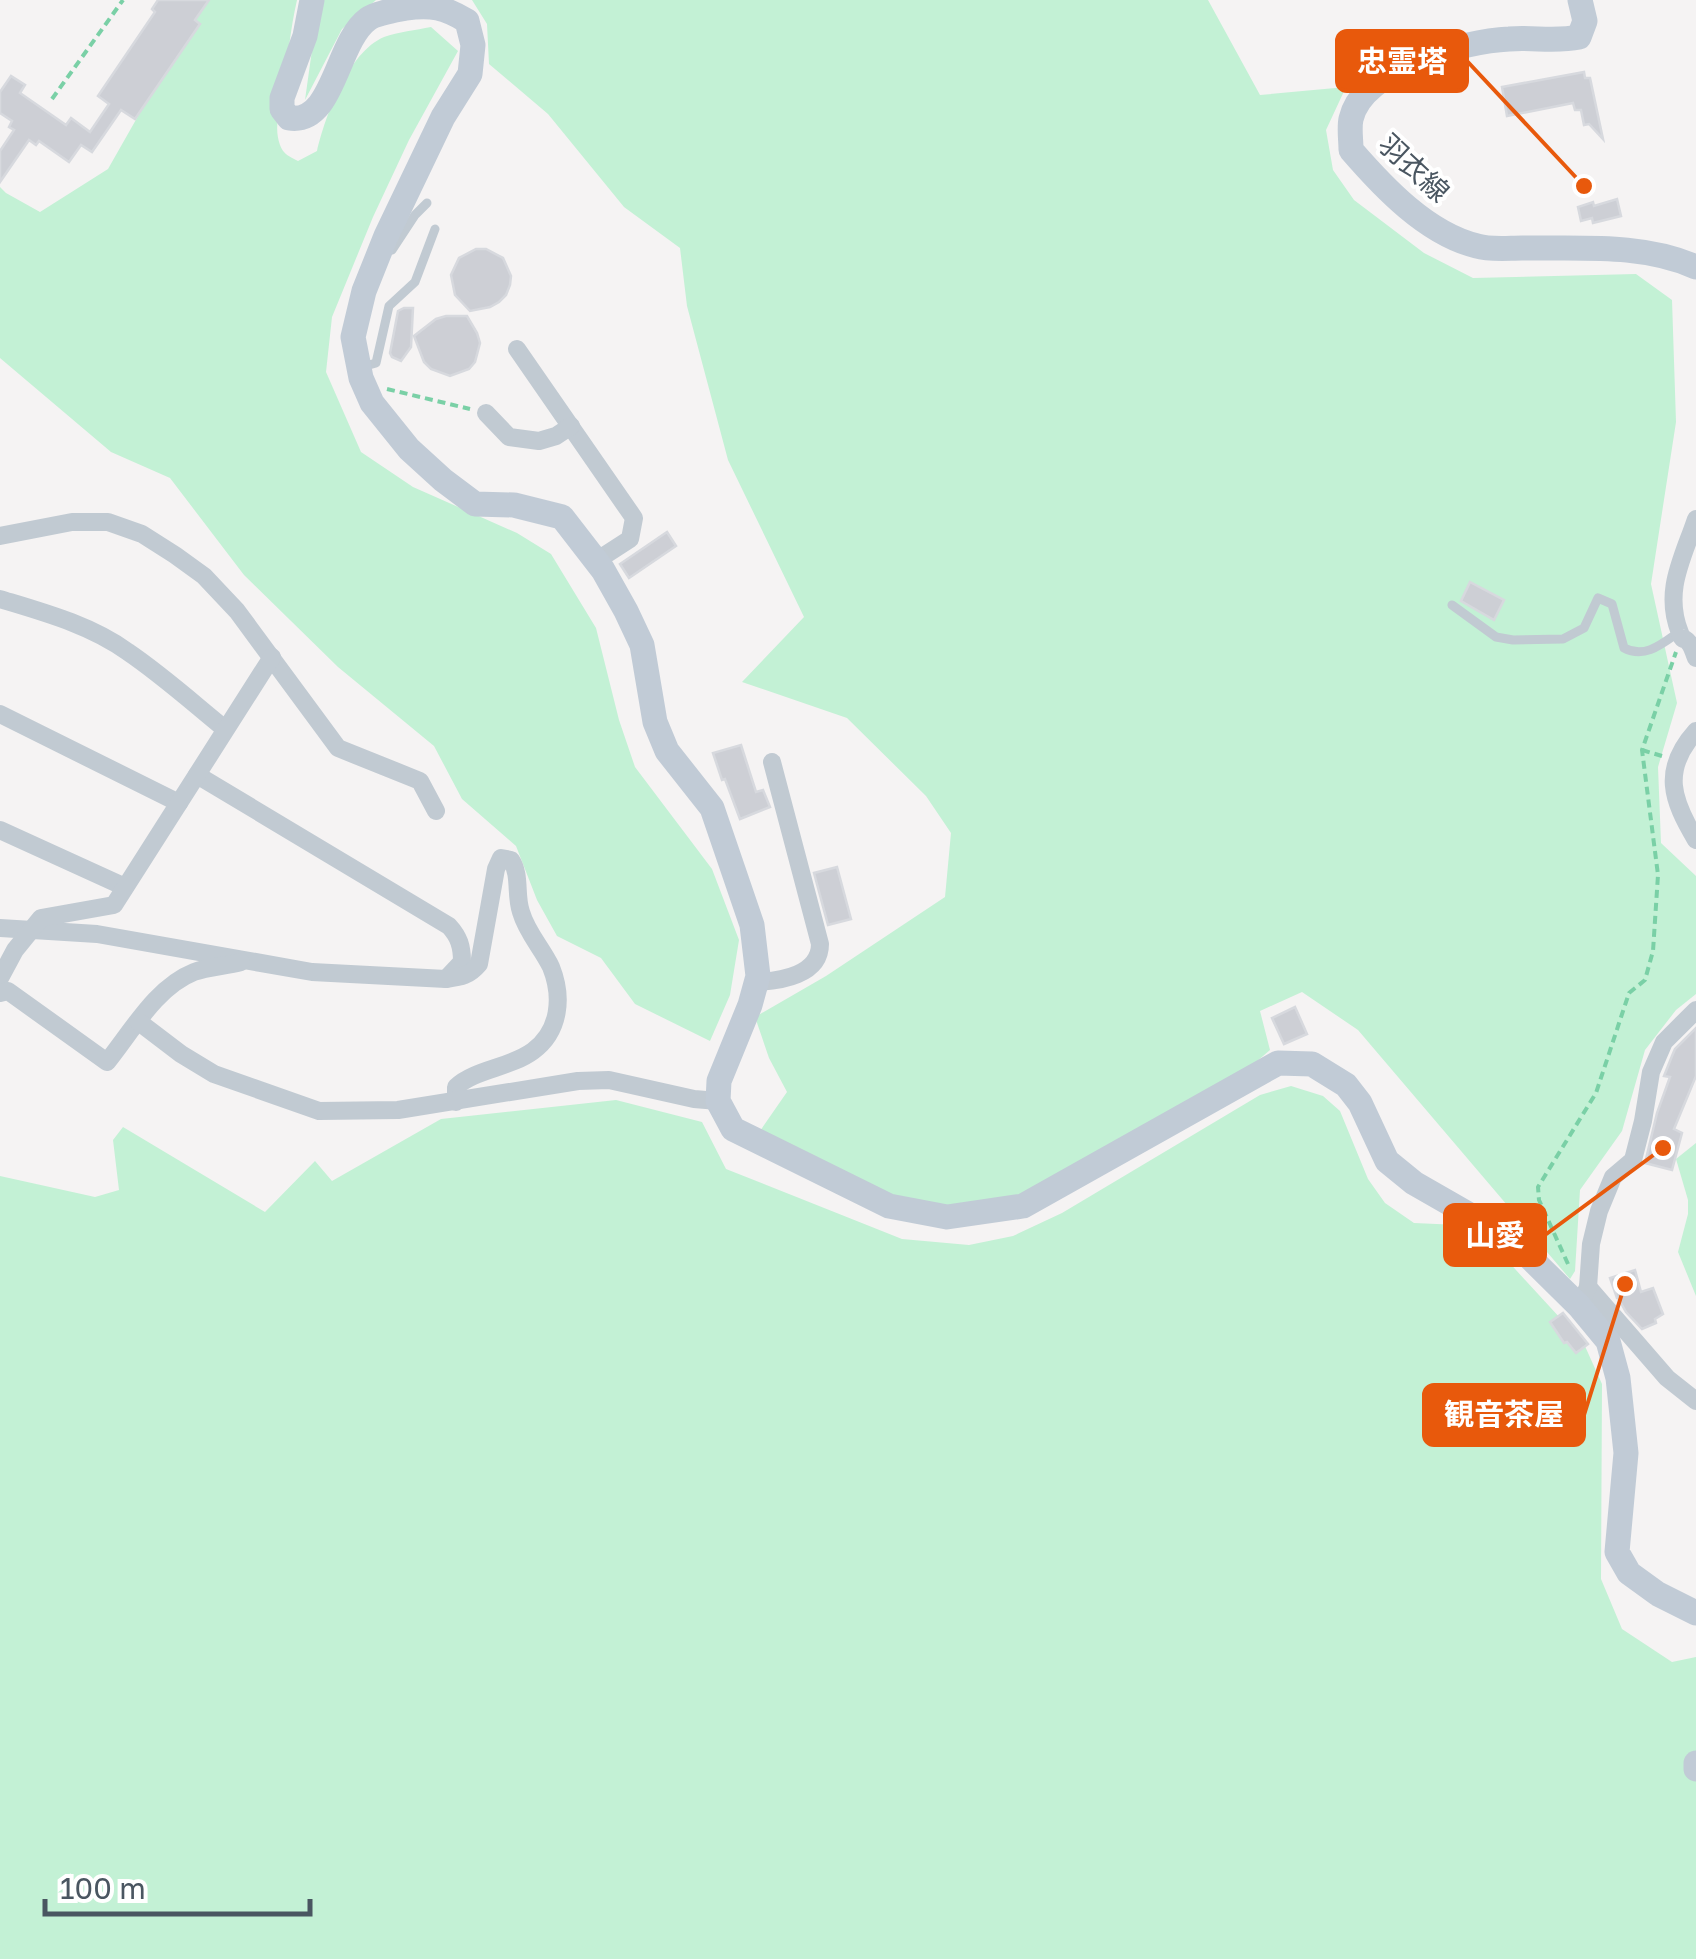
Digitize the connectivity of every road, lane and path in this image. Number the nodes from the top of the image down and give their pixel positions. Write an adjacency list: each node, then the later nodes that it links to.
1 (123, 0): 4 (path)
2 (312, 0): 7 (street)
3 (1580, 0): 8 (street, 羽衣線)
4 (52, 99)
5 (428, 203): 7 (lane)
6 (436, 229): 10 (lane)
7 (375, 264): 10 (street)
8 (1696, 267)
9 (518, 349): 12 (street)
10 (361, 376): 11 (path); 15 (street)
11 (486, 412): 12 (street)
12 (571, 426): 15 (street)
13 (1696, 518): 18 (street)
14 (0, 536): 19 (street)
15 (596, 561): 36 (street)
16 (0, 599): 22 (street)
17 (1452, 606): 18 (lane)
18 (1680, 634): 20 (street); 42 (path)
19 (272, 657): 22 (street); 27 (street)
20 (1696, 658)
21 (0, 714): 26 (street)
22 (225, 729): 25 (street)
23 (1696, 731): 29 (street)
24 (772, 762): 36 (street)
25 (197, 775): 26 (street); 35 (street)
26 (179, 803): 30 (street)
27 (436, 812)
28 (0, 830): 30 (street)
29 (1696, 840)
30 (126, 887): 32 (street)
31 (0, 928): 32 (street)
32 (30, 931): 33 (street); 34 (street)
33 (251, 960): 35 (street); 39 (street)
34 (0, 978)
35 (446, 979): 41 (street)
36 (756, 982): 40 (street)
37 (0, 993): 39 (street)
38 (1696, 1010): 42 (street)
39 (139, 1022): 41 (street)
40 (718, 1101): 41 (street); 42 (street)
41 (456, 1102)
42 (1580, 1290): 43 (street); 44 (street)
43 (1696, 1401)
44 (1696, 1613)

